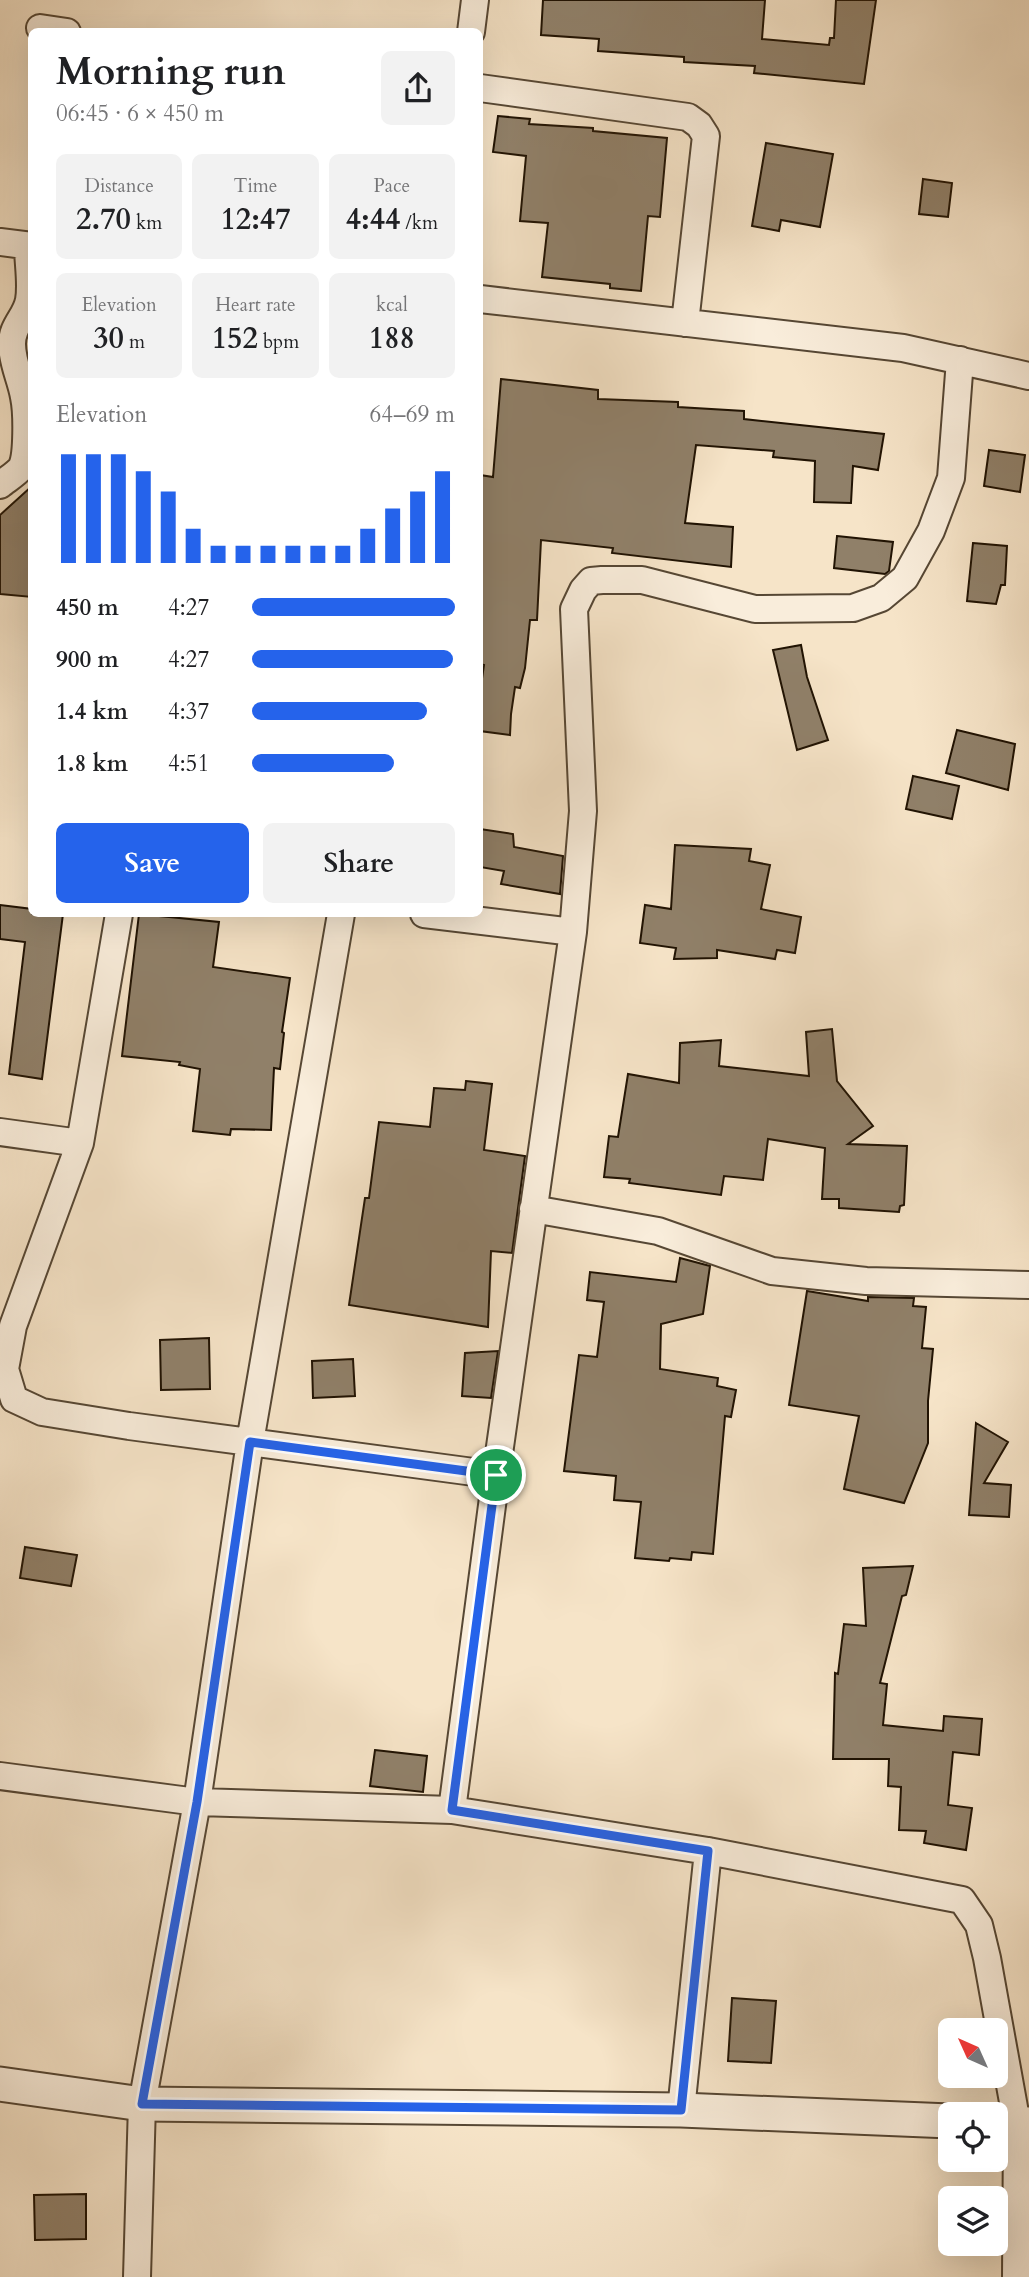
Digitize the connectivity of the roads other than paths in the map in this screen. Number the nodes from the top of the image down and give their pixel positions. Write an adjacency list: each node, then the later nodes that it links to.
1 (475, 0): 2 (street)
2 (472, 28)
3 (483, 88): 8 (street)
4 (0, 242): 5 (street)
5 (28, 246)
6 (483, 299): 8 (street)
7 (28, 306): 9 (street)
8 (685, 323): 10 (street)
9 (6, 346): 12 (street)
10 (960, 360): 11 (street); 16 (street)
11 (1029, 376)
12 (0, 485)
13 (118, 917): 18 (street)
14 (340, 917): 21 (street)
15 (449, 917): 16 (street)
16 (573, 932): 19 (street)
17 (0, 1132): 18 (street)
18 (80, 1143): 21 (street)
19 (533, 1209): 20 (street); 22 (street)
20 (1029, 1285)
21 (250, 1442): 22 (street); 24 (street)
22 (496, 1475): 25 (street)
23 (0, 1776): 24 (street)
24 (197, 1802): 25 (street); 28 (street)
25 (452, 1810): 26 (street)
26 (708, 1851): 29 (street); 31 (street)
27 (0, 2084): 28 (street)
28 (142, 2104): 29 (street); 32 (street)
29 (681, 2110): 30 (street)
30 (938, 2121)
31 (1014, 2124): 33 (street)
32 (137, 2277)
33 (1016, 2277)

